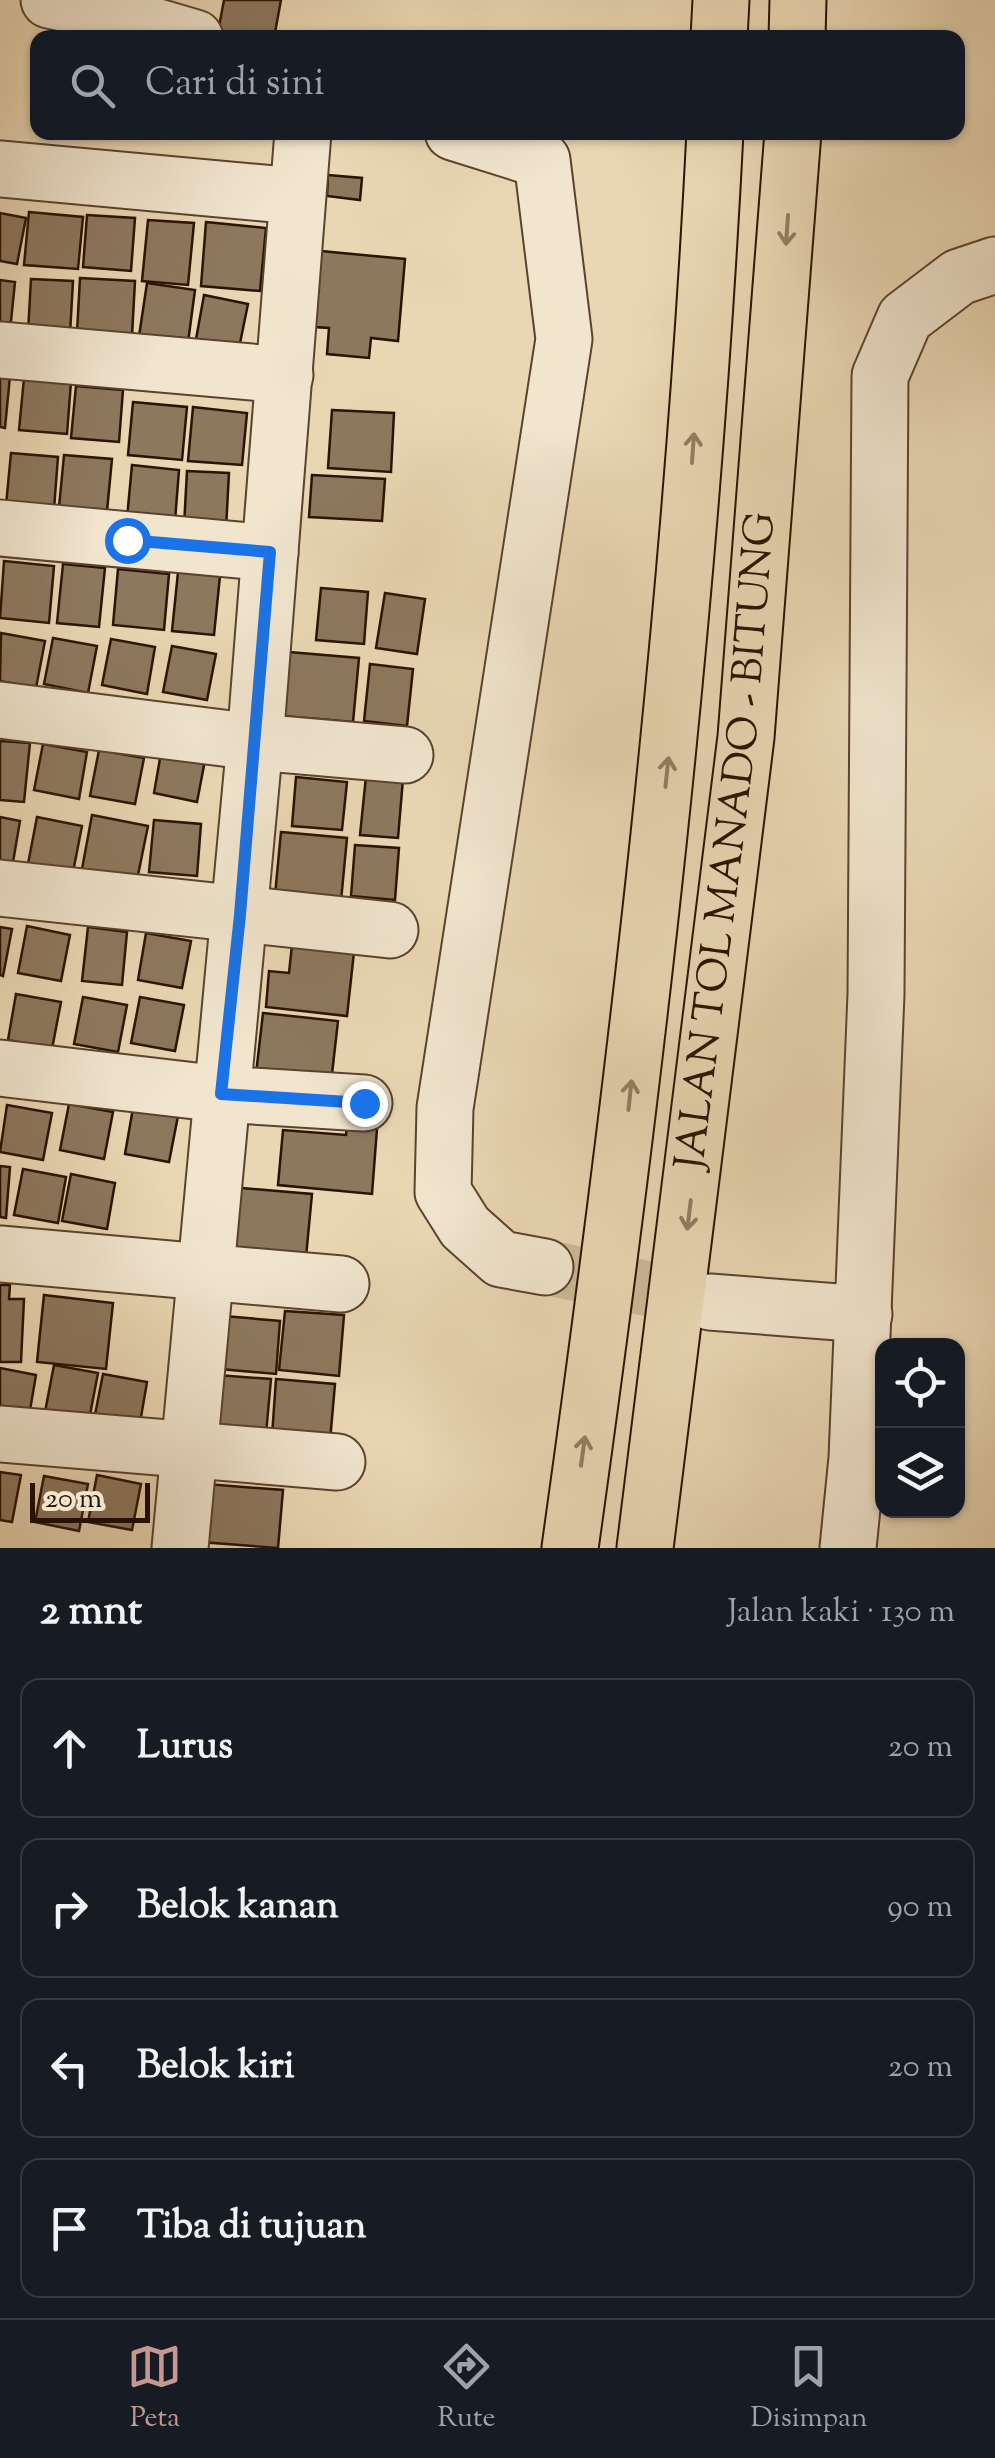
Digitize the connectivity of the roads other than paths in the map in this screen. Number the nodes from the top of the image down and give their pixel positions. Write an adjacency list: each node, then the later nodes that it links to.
1 (49, 0): 4 (street)
2 (721, 0): 5 (highway)
3 (798, 0): 6 (highway)
4 (189, 23)
5 (719, 30)
6 (797, 30)
7 (301, 140): 12 (street)
8 (478, 140): 28 (street)
9 (713, 140): 37 (highway, JALAN TOL MANADO - BITUNG, one-way to 9)
10 (792, 140): 38 (highway, JALAN TOL MANADO - BITUNG, one-way to 38)
11 (0, 169): 12 (street)
12 (296, 196): 15 (street)
13 (995, 265): 32 (street)
14 (0, 350): 15 (street)
15 (286, 375): 17 (street)
16 (0, 528): 17 (street)
17 (270, 552): 19 (street)
18 (0, 710): 19 (street)
19 (255, 742): 20 (street); 22 (street)
20 (406, 755)
21 (0, 888): 22 (street)
22 (240, 915): 23 (street); 25 (street)
23 (390, 930)
24 (0, 1068): 25 (street)
25 (221, 1094): 26 (street); 29 (street)
26 (364, 1103)
27 (0, 1254): 29 (street)
28 (544, 1267)
29 (206, 1271): 30 (street); 34 (street)
30 (341, 1284)
31 (710, 1302): 32 (street)
32 (864, 1314): 39 (street)
33 (0, 1434): 34 (street)
34 (189, 1450): 35 (street); 36 (street)
35 (337, 1462)
36 (180, 1548)
37 (570, 1548)
38 (645, 1548)
39 (848, 1548)

